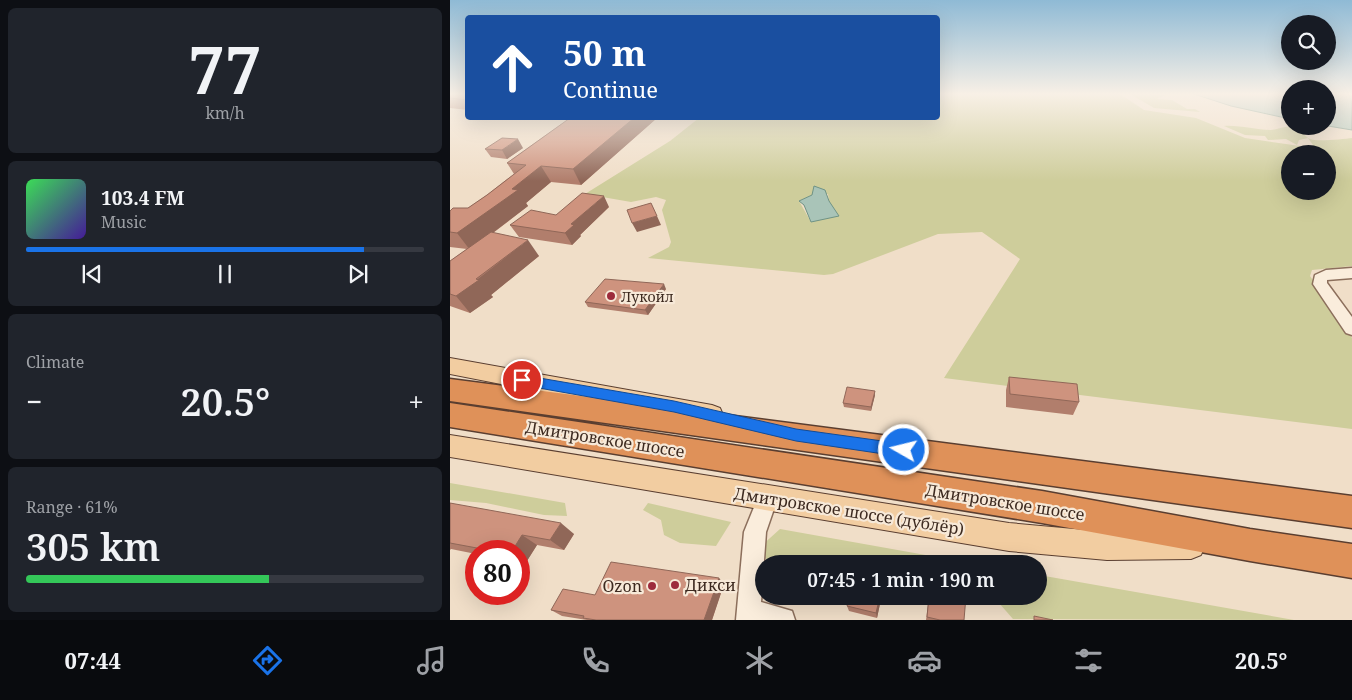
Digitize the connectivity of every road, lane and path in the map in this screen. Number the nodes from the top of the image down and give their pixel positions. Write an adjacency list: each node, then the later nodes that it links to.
1 (1352, 273): 2 (street)
2 (1352, 329)
3 (450, 366): 6 (main road)
4 (450, 390): 6 (highway, Дмитровское шоссе)
5 (450, 415): 10 (highway, Дмитровское шоссе)
6 (796, 435): 9 (highway, Дмитровское шоссе)
7 (450, 446): 8 (main road, Дмитровское шоссе (дублёр))
8 (768, 497): 10 (main road, Дмитровское шоссе (дублёр)); 12 (street)
9 (1352, 512)
10 (1250, 545): 11 (highway, Дмитровское шоссе)
11 (1352, 561)
12 (748, 615): 13 (street)
13 (783, 620)

